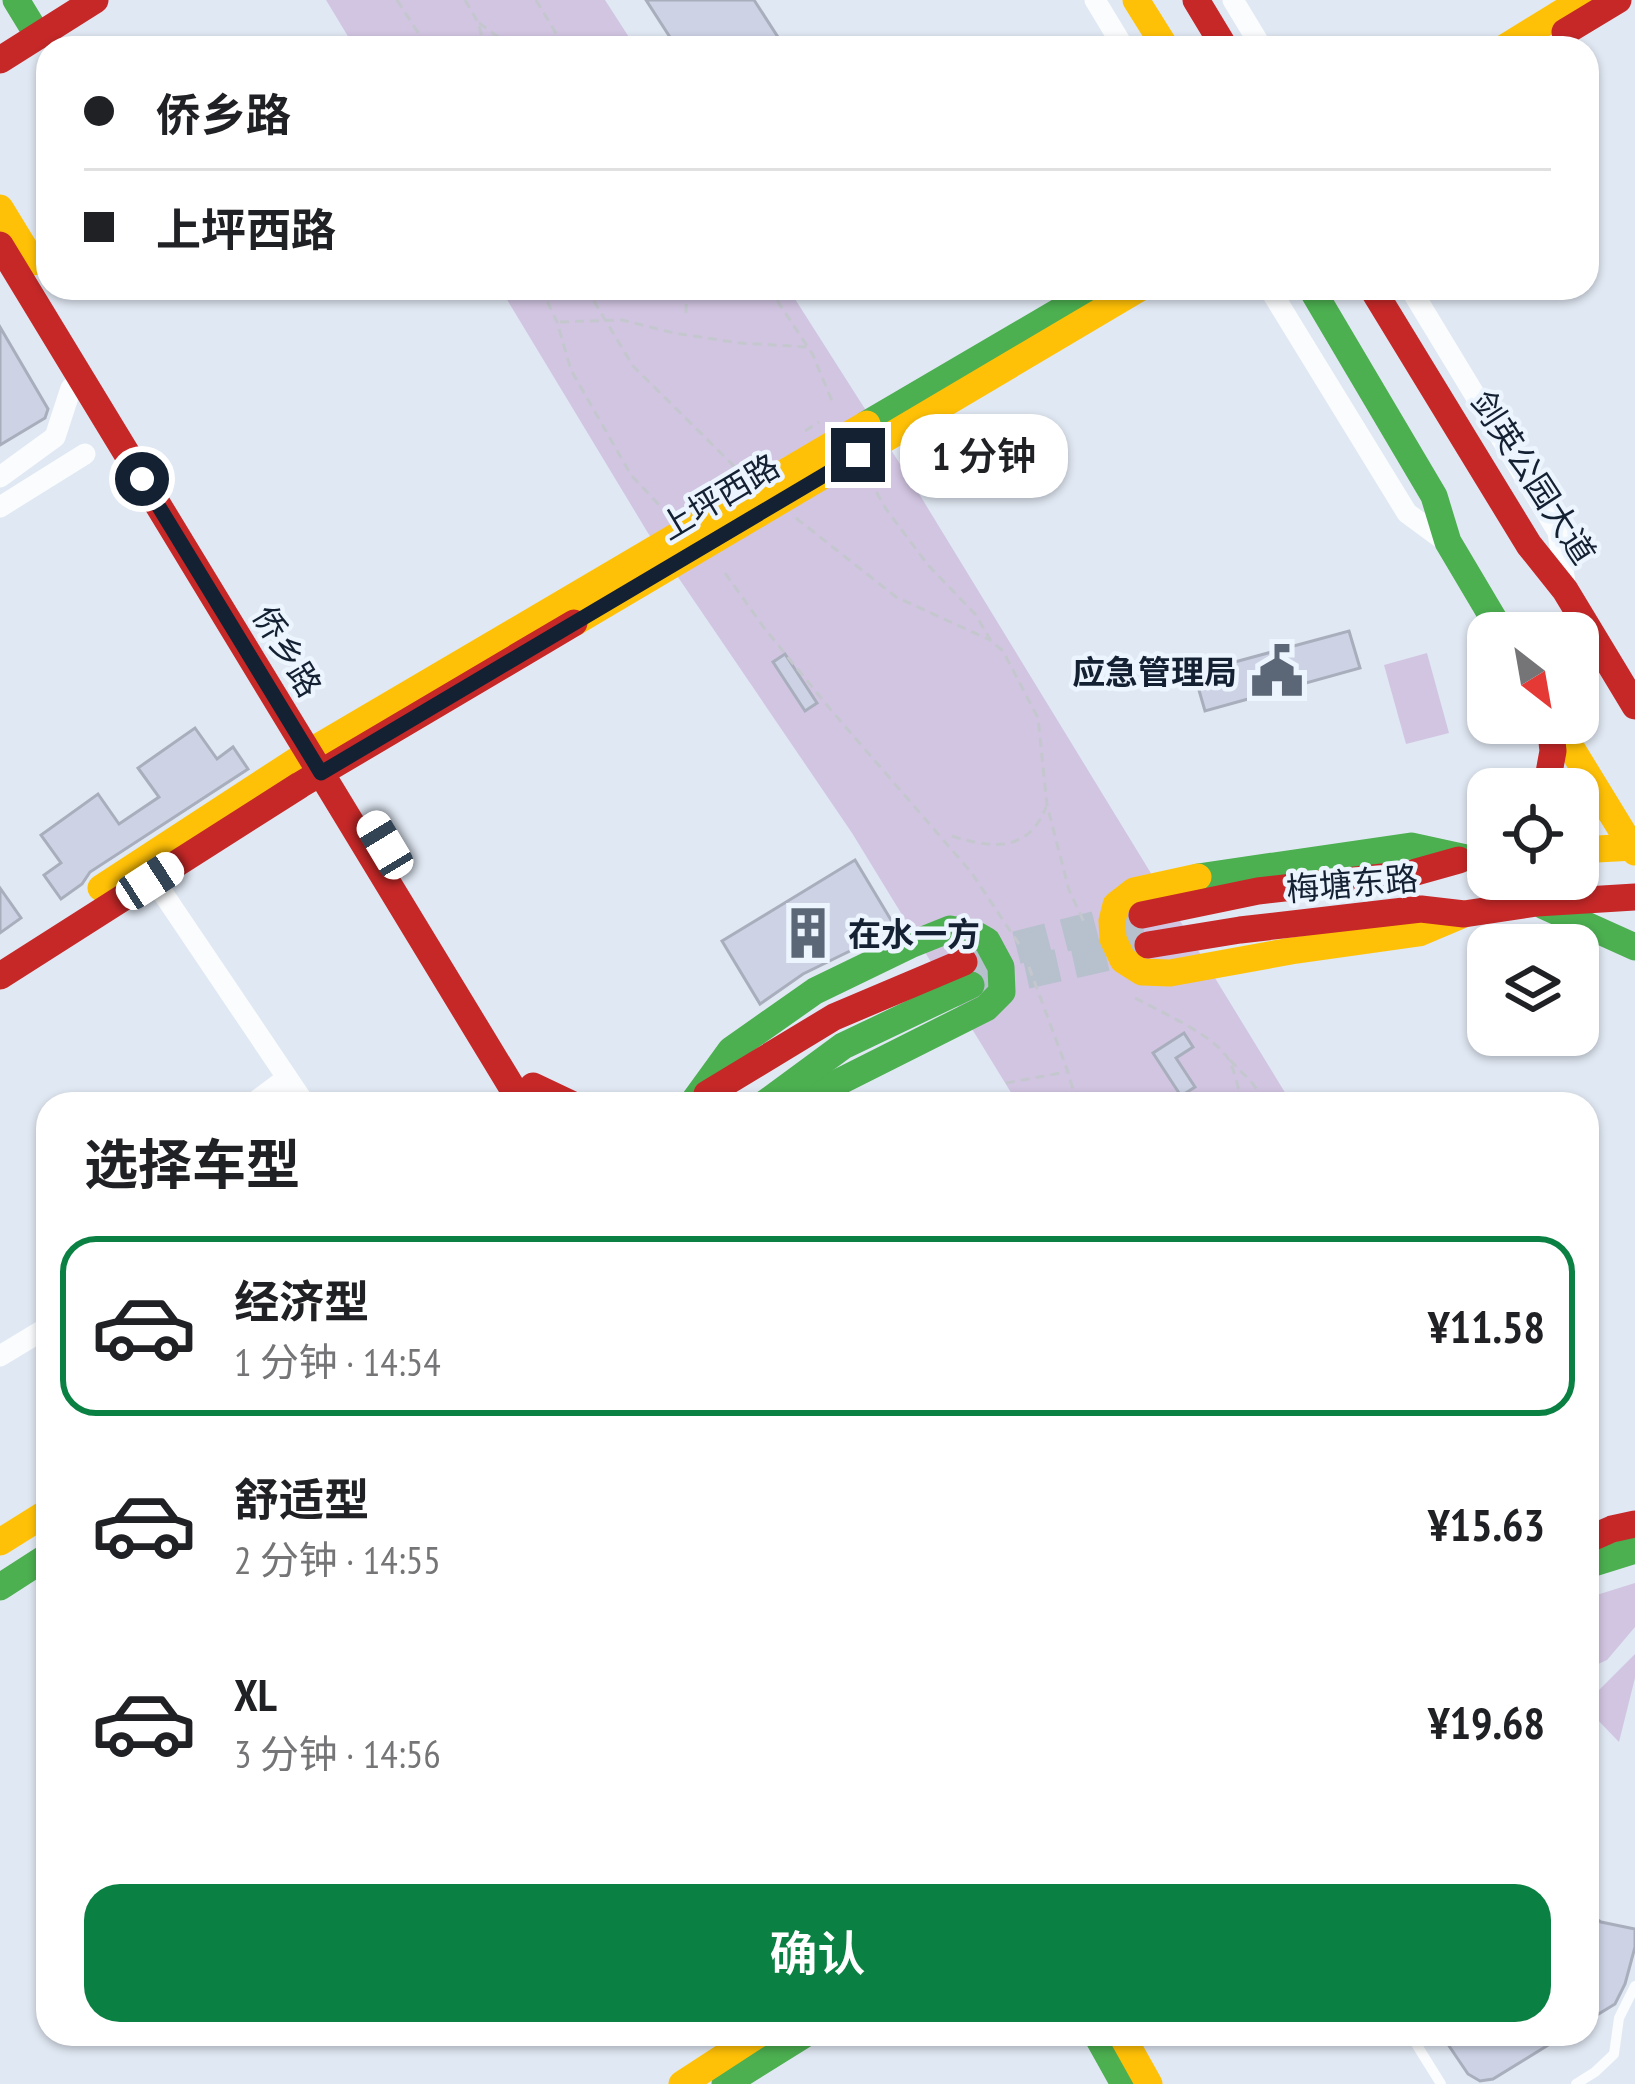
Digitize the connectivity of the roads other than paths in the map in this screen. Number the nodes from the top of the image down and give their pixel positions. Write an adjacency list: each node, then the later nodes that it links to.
1 (13, 0): 9 (street); 17 (street)
2 (95, 0): 10 (street)
3 (1094, 0): 11 (street)
4 (1136, 0): 12 (street)
5 (1196, 0): 13 (street)
6 (1233, 0): 14 (street)
7 (1582, 0): 15 (street)
8 (1618, 0): 16 (street)
9 (0, 6)
10 (41, 36)
11 (1116, 36)
12 (1158, 36)
13 (1218, 36)
14 (1255, 36)
15 (1524, 36)
16 (1559, 36)
17 (13, 55)
18 (0, 208): 20 (street, 侨乡路)
19 (0, 244): 39 (street, 侨乡路)
20 (36, 268)
21 (55, 300): 39 (street, 侨乡路)
22 (1079, 300): 39 (street, 上坪西路)
23 (1119, 300): 39 (street, 上坪西路)
24 (1276, 300): 32 (street)
25 (1319, 300): 32 (street)
26 (1379, 300): 33 (street, 剑英公园大道)
27 (1417, 300): 33 (street)
28 (71, 388): 30 (street)
29 (85, 454): 31 (street)
30 (0, 476)
31 (0, 507)
32 (1448, 542): 34 (street)
33 (1565, 590): 35 (street, 剑英公园大道)
34 (1490, 612)
35 (1573, 612)
36 (1599, 662): 37 (street, 剑英公园大道)
37 (1635, 706)
38 (1567, 744): 40 (street)
39 (322, 759): 51 (street); 52 (street); 56 (street, 侨乡路)
40 (1634, 848): 41 (street)
41 (1599, 849)
42 (1467, 855): 47 (street)
43 (1467, 860): 48 (street, 梅塘东路)
44 (156, 883): 53 (street)
45 (1635, 897): 46 (street, 梅塘东路)
46 (1537, 904): 47 (street, 梅塘东路); 50 (street)
47 (1464, 914): 49 (street, 梅塘东路)
48 (1142, 916)
49 (1148, 945)
50 (1635, 947)
51 (0, 953)
52 (0, 976)
53 (287, 1078): 54 (street); 55 (street)
54 (268, 1092)
55 (297, 1092)
56 (521, 1092)
57 (700, 1092): 60 (street)
58 (710, 1092): 59 (street)
59 (780, 1092)
60 (819, 1092)
61 (36, 1334): 62 (street)
62 (0, 1356)
63 (36, 1520): 66 (street)
64 (1635, 1524): 65 (street)
65 (1599, 1536)
66 (0, 1542)
67 (1635, 1550): 68 (street)
68 (1599, 1561)
69 (36, 1564): 70 (street)
70 (0, 1586)
71 (1635, 1986): 82 (lane)
72 (741, 2046): 77 (street)
73 (786, 2046): 78 (street)
74 (1103, 2046): 79 (street)
75 (1128, 2046): 80 (street)
76 (1417, 2046): 81 (lane)
77 (682, 2084)
78 (725, 2084)
79 (1124, 2084)
80 (1149, 2084)
81 (1441, 2084)
82 (1576, 2084)

